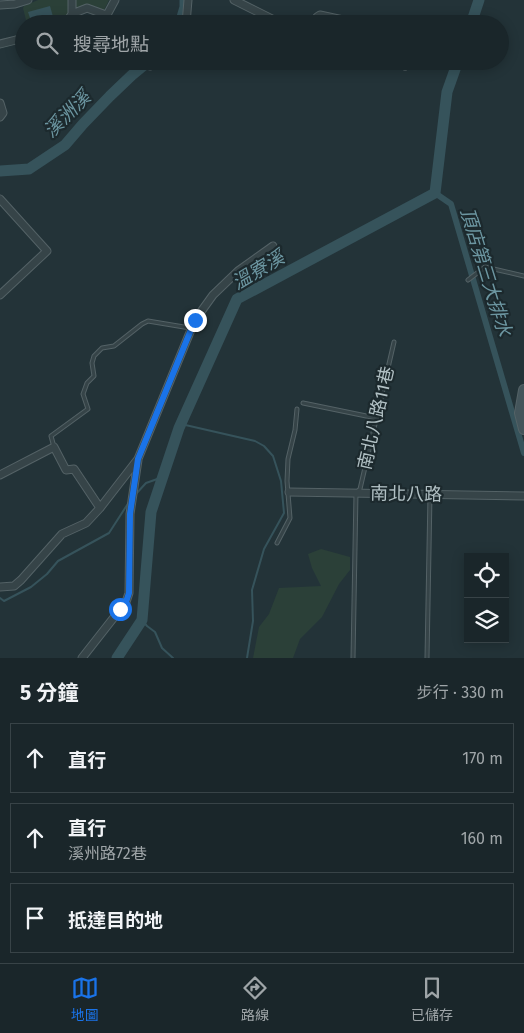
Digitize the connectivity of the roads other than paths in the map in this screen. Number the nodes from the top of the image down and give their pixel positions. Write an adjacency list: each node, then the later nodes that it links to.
1 (28, 0): 6 (street)
2 (72, 0): 7 (street)
3 (114, 0): 8 (street)
4 (188, 0): 9 (street)
5 (234, 0): 10 (street)
6 (0, 5)
7 (72, 14): 8 (street)
8 (106, 15)
9 (187, 15)
10 (264, 15)
11 (15, 40): 12 (street)
12 (0, 44)
13 (0, 103): 14 (street)
14 (0, 117)
15 (0, 198): 19 (street)
16 (273, 246): 20 (street)
17 (524, 276): 18 (lane)
18 (468, 280)
19 (0, 295)
20 (191, 328): 27 (lane); 28 (street)
21 (394, 342): 25 (lane, 南北八路11巷)
22 (524, 390): 26 (street)
23 (303, 403): 25 (lane)
24 (297, 409): 30 (lane)
25 (376, 418): 31 (lane, 南北八路11巷)
26 (524, 429)
27 (54, 447): 29 (street); 34 (street)
28 (138, 459): 34 (street); 37 (street)
29 (0, 475)
30 (289, 492): 31 (street, 南北八路); 35 (lane)
31 (356, 493): 32 (street, 南北八路); 38 (lane, 南北八路11巷)
32 (430, 495): 33 (street, 南北八路); 39 (lane)
33 (524, 496)
34 (100, 508): 36 (street)
35 (277, 543)
36 (0, 587)
37 (82, 658)
38 (353, 658)
39 (427, 658)

